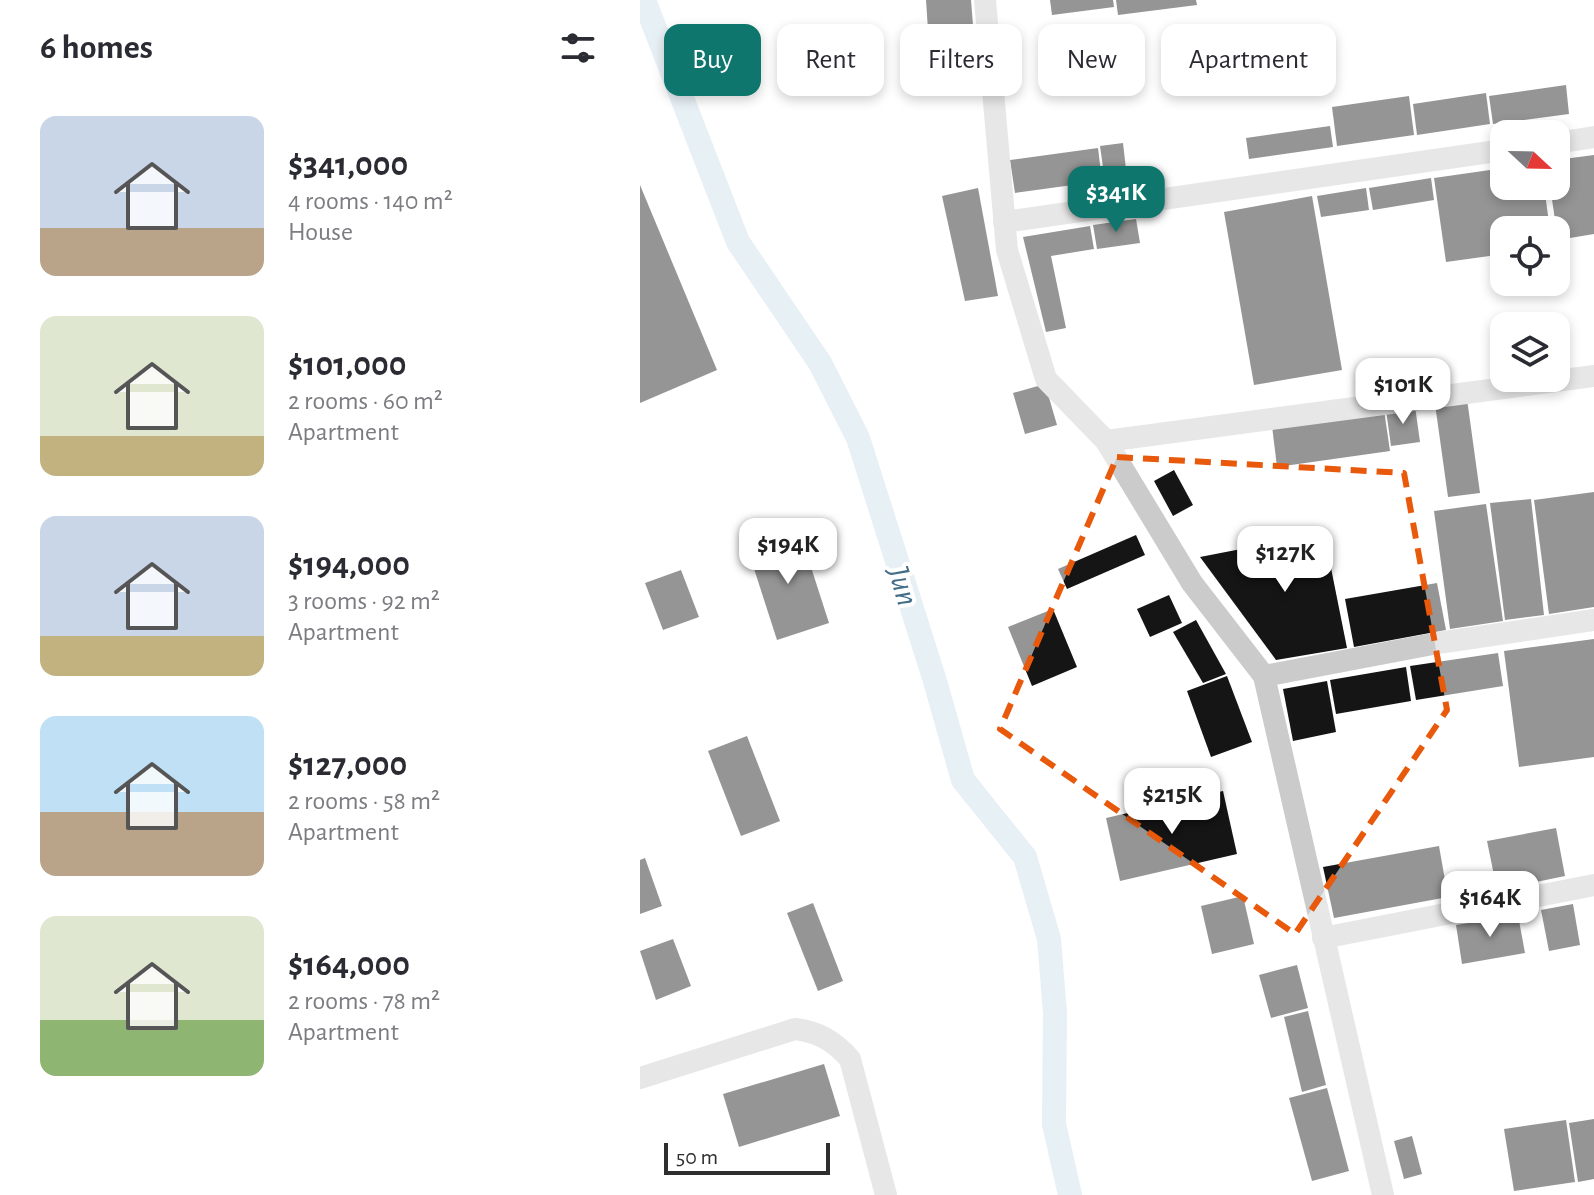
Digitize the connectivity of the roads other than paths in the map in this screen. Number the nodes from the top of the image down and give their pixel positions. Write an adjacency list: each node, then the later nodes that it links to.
1 (985, 0): 5 (street)
2 (1594, 137): 3 (street)
3 (1570, 141)
4 (1490, 152): 5 (street)
5 (1004, 222): 7 (street)
6 (1594, 376): 7 (street)
7 (1106, 441): 9 (street)
8 (1594, 620): 9 (street)
9 (1264, 676): 11 (street)
10 (1594, 885): 11 (street)
11 (1323, 938): 14 (street)
12 (640, 1078): 13 (street)
13 (886, 1195)
14 (1383, 1195)

